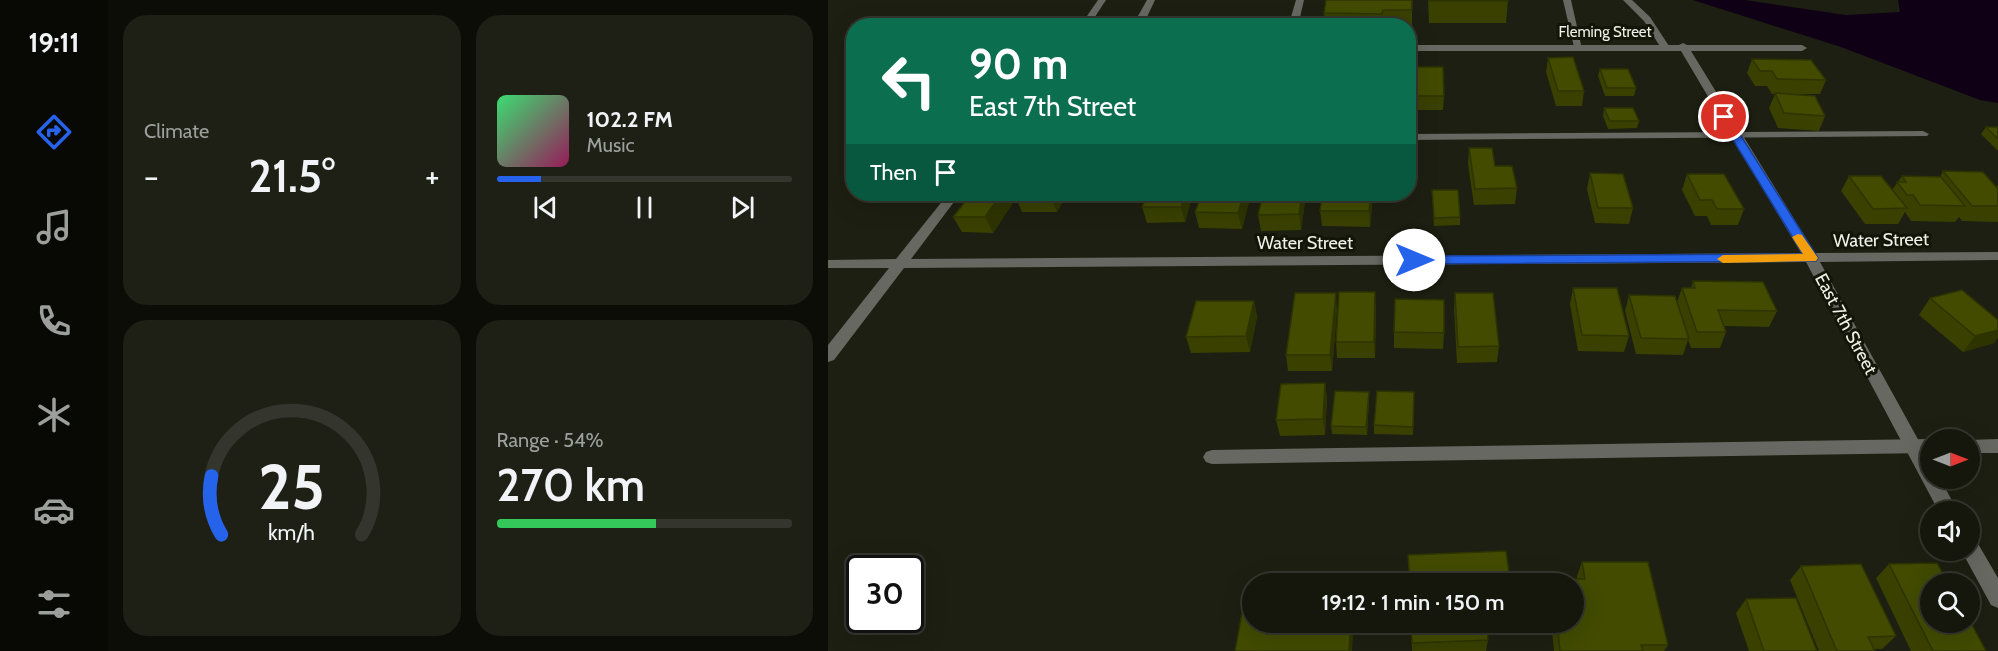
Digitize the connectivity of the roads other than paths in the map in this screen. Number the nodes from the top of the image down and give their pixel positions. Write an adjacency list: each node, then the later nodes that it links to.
1 (1102, 0): 6 (street)
2 (1151, 0): 7 (street)
3 (1299, 0): 8 (street)
4 (1567, 0): 11 (street)
5 (1627, 0): 9 (street)
6 (1089, 18)
7 (1142, 18)
8 (1295, 18)
9 (1664, 46): 10 (street, Fleming Street); 11 (street, Fleming Street)
10 (1683, 46): 13 (street, Fleming Street); 14 (street, East 7th Street)
11 (1580, 47): 12 (street, Fleming Street)
12 (1416, 48)
13 (1802, 48)
14 (1734, 134): 15 (street); 16 (street); 19 (street, East 7th Street)
15 (1923, 134)
16 (1416, 137)
17 (948, 201): 20 (street)
18 (1998, 256): 19 (street, Water Street)
19 (1811, 258): 20 (street, Water Street); 25 (street, East 7th Street)
20 (899, 263): 21 (street, Water Street); 22 (street)
21 (828, 264)
22 (828, 356)
23 (1980, 446): 24 (street)
24 (1998, 446)
25 (1912, 447): 26 (street); 27 (street); 28 (street, East 7th Street)
26 (1920, 447)
27 (1212, 457)
28 (1943, 501)
29 (1977, 561): 30 (street)
30 (1998, 597)

